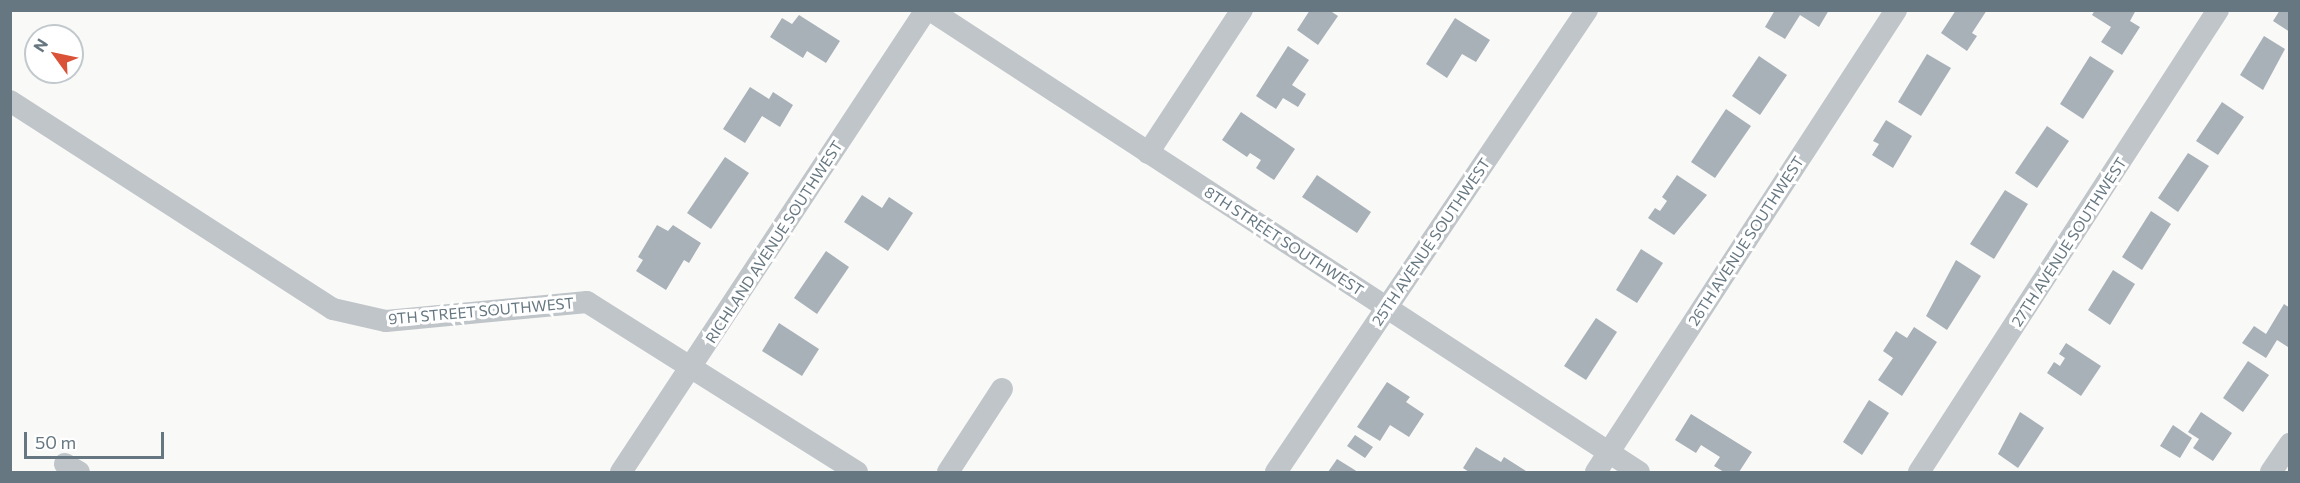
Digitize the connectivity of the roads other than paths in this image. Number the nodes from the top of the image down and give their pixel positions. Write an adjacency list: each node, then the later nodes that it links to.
1 (928, 10): 7 (street, 8TH STREET SOUTHWEST); 9 (street, RICHLAND AVENUE SOUTHWEST)
2 (1242, 10): 7 (street)
3 (1587, 10): 8 (street, 25TH AVENUE SOUTHWEST)
4 (1896, 10): 12 (street, 26TH AVENUE SOUTHWEST)
5 (2218, 10): 19 (street, 27TH AVENUE SOUTHWEST)
6 (10, 101): 9 (street, 9TH STREET SOUTHWEST)
7 (1148, 153): 8 (street, 8TH STREET SOUTHWEST)
8 (1386, 308): 12 (street, 8TH STREET SOUTHWEST); 16 (street, 25TH AVENUE SOUTHWEST)
9 (691, 368): 13 (street, RICHLAND AVENUE SOUTHWEST); 14 (street, 9TH STREET SOUTHWEST)
10 (1002, 389): 15 (street)
11 (2289, 444): 20 (street)
12 (1608, 453): 17 (street, 26TH AVENUE SOUTHWEST); 18 (street, 8TH STREET SOUTHWEST)
13 (621, 472)
14 (856, 472)
15 (948, 472)
16 (1276, 472)
17 (1596, 472)
18 (1638, 472)
19 (1919, 472)
20 (2271, 472)

